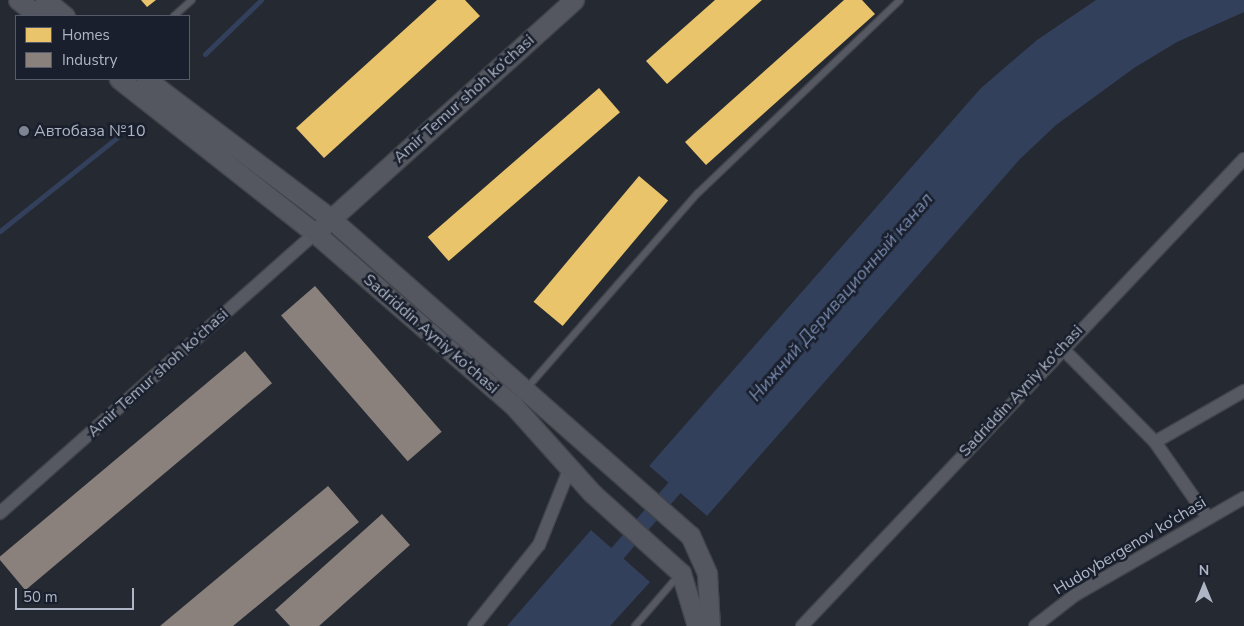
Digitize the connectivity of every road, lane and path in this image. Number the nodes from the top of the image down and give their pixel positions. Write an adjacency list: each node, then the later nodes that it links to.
1 (18, 0): 6 (main road)
2 (45, 0): 7 (main road)
3 (192, 0): 8 (lane)
4 (574, 0): 12 (main road, Amir Temur shoh ko‘chasi)
5 (900, 0): 15 (lane)
6 (38, 15)
7 (64, 15)
8 (175, 15)
9 (120, 80): 13 (main road, Sadriddin Ayniy ko‘chasi)
10 (147, 80): 12 (main road, Sadriddin Ayniy ko‘chasi)
11 (1244, 159): 14 (street, Sadriddin Ayniy ko‘chasi)
12 (331, 219): 13 (main road, Amir Temur shoh ko‘chasi); 15 (main road, Sadriddin Ayniy ko‘chasi)
13 (315, 232): 18 (main road, Sadriddin Ayniy ko‘chasi); 20 (street, Amir Temur shoh ko‘chasi)
14 (1062, 348): 17 (street); 27 (street, Sadriddin Ayniy ko‘chasi)
15 (526, 389): 26 (main road, Sadriddin Ayniy ko‘chasi)
16 (1244, 391): 17 (street)
17 (1155, 442): 21 (street)
18 (569, 470): 22 (main road, Sadriddin Ayniy ko‘chasi); 23 (street)
19 (1244, 498): 21 (street, Hudoybergenov ko‘chasi)
20 (0, 513)
21 (1208, 518): 28 (street, Hudoybergenov ko‘chasi)
22 (674, 567): 24 (lane); 25 (main road)
23 (474, 626)
24 (635, 626)
25 (697, 626)
26 (710, 626)
27 (802, 626)
28 (1035, 626)

